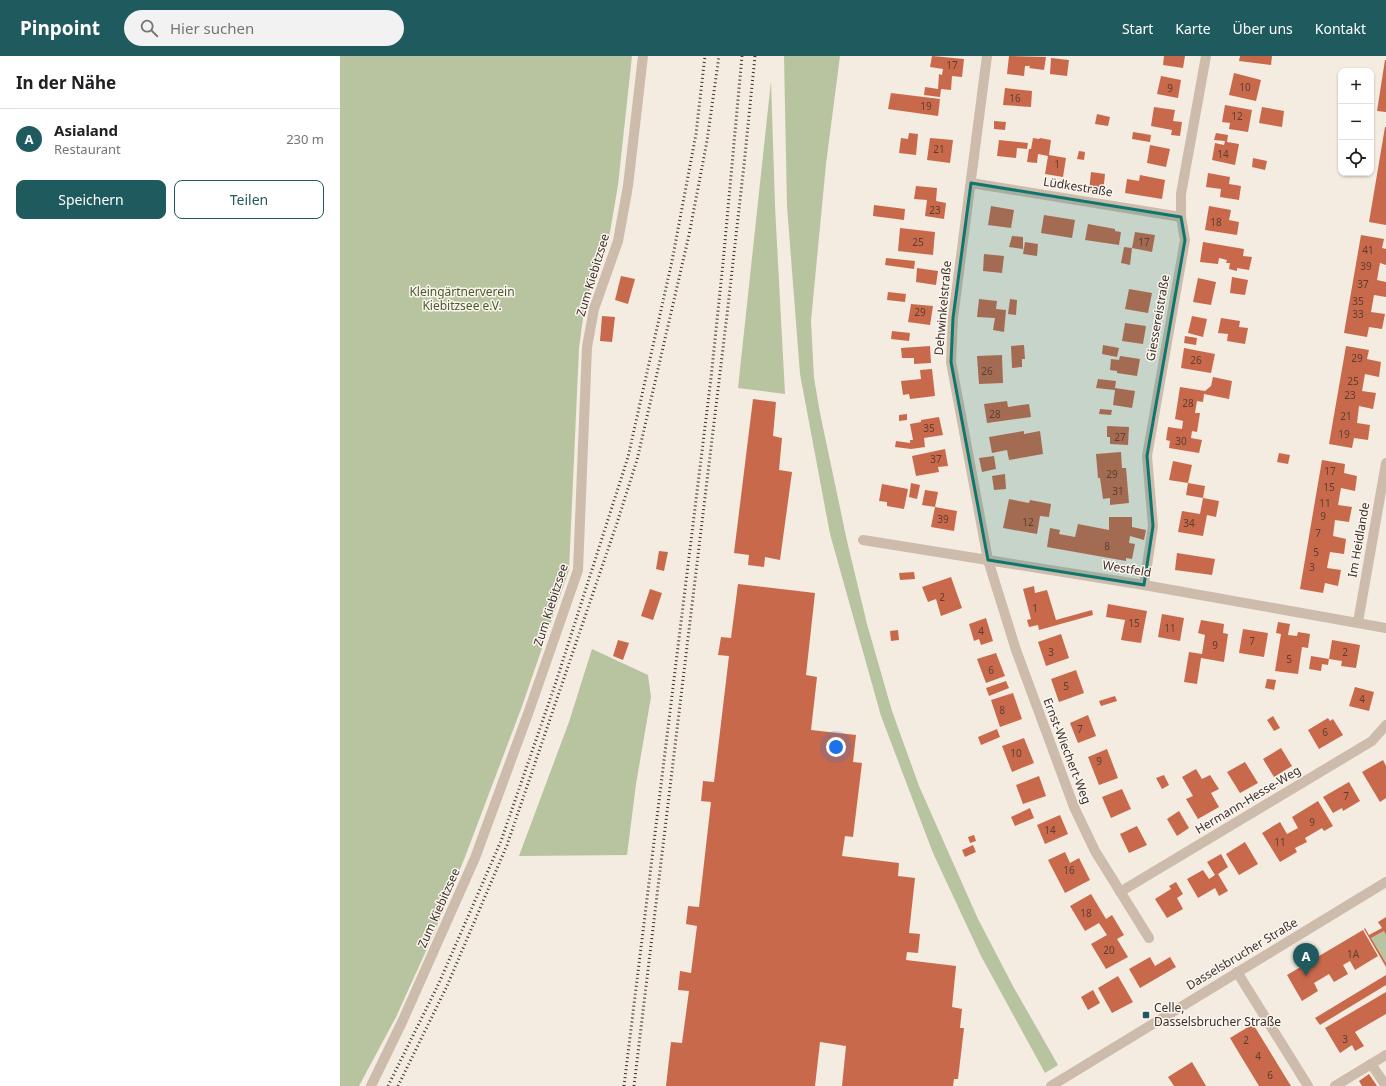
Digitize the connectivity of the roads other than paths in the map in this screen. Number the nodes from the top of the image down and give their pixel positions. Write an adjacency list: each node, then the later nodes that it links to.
1 (643, 56): 19 (street, Zum Kiebitzsee)
2 (987, 56): 4 (street, Dehwinkelstraße)
3 (1206, 56): 5 (street, Giessereistraße)
4 (971, 183): 5 (street, Lüdkestraße); 8 (street, Dehwinkelstraße)
5 (1181, 217): 9 (street, Giessereistraße)
6 (1386, 463): 10 (street, Im Heidlande)
7 (864, 540): 8 (street, Westfeld)
8 (988, 560): 9 (street, Westfeld); 14 (street, Ernst-Wiechert-Weg)
9 (1144, 585): 10 (street, Westfeld)
10 (1358, 622): 11 (street, Westfeld)
11 (1386, 628)
12 (1386, 725): 14 (street, Hermann-Hesse-Weg)
13 (1386, 882): 16 (street, Dasselsbrucher Straße)
14 (1120, 892): 15 (street, Ernst-Wiechert-Weg)
15 (1149, 938)
16 (1237, 972): 20 (street, Dasselsbrucher Straße); 21 (street)
17 (1386, 1055): 18 (street)
18 (1371, 1064): 22 (street); 23 (street)
19 (371, 1086)
20 (1051, 1086)
21 (1308, 1086)
22 (1335, 1086)
23 (1386, 1086)

